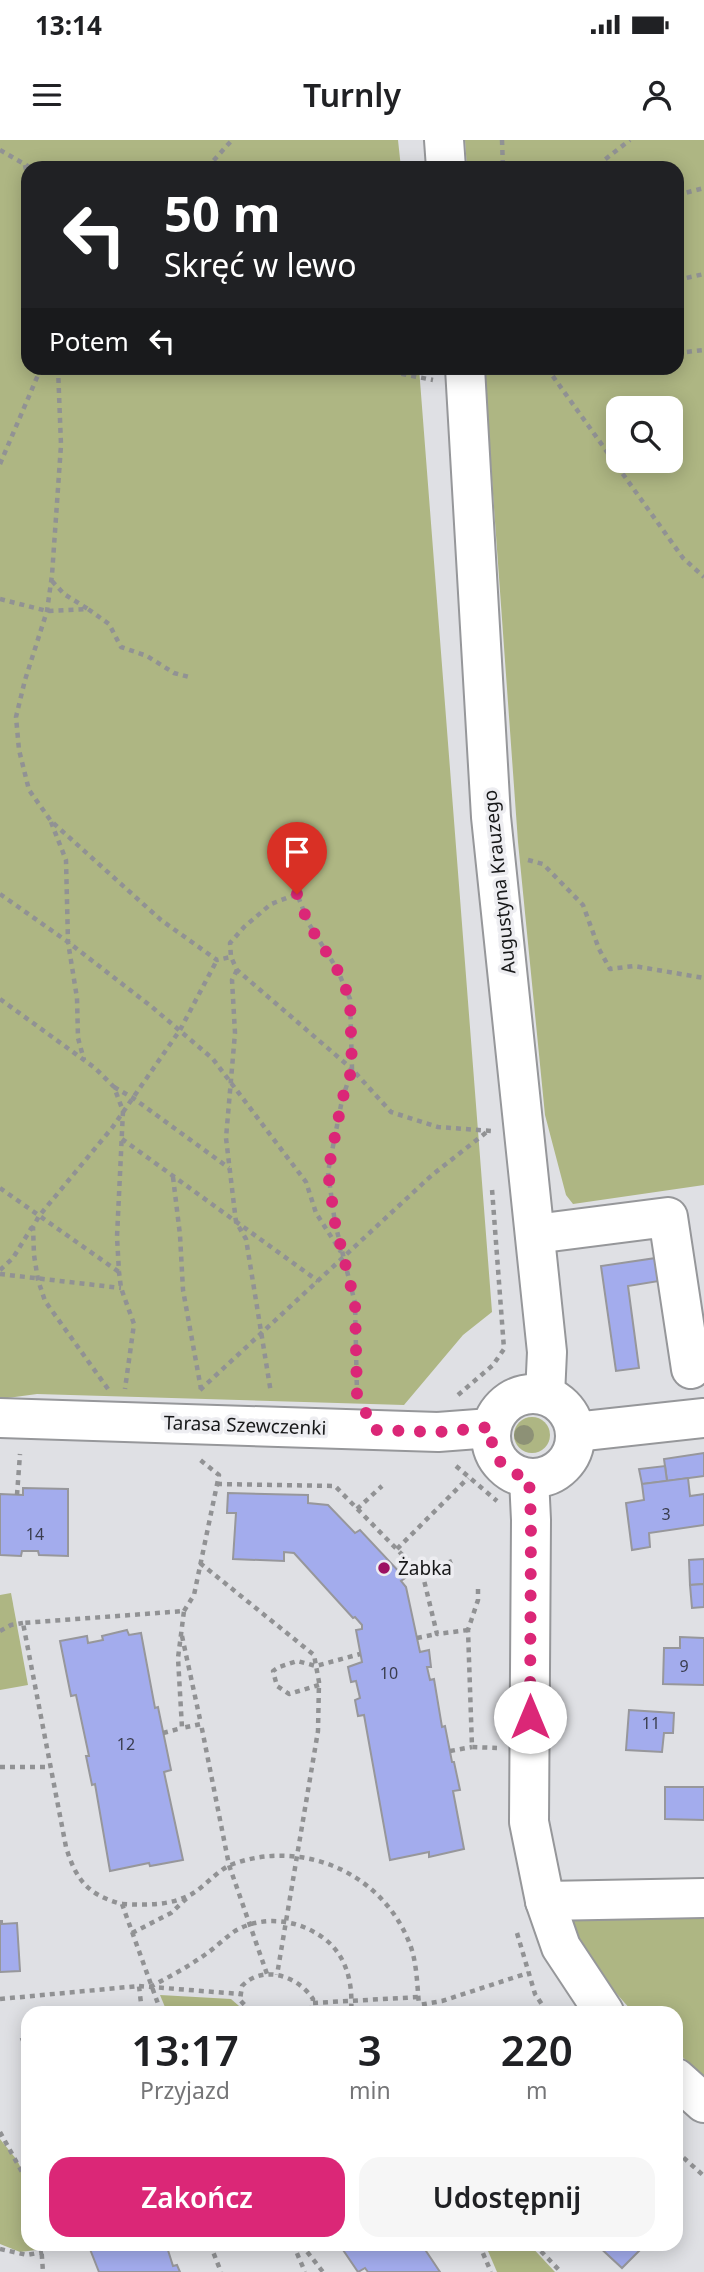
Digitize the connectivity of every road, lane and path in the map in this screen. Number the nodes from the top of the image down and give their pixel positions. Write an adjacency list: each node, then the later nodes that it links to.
1 (232, 140): 6 (path)
2 (444, 140): 7 (street)
3 (502, 140): 8 (path)
4 (630, 140): 9 (path)
5 (0, 150): 10 (path)
6 (213, 161)
7 (446, 161)
8 (503, 161)
9 (603, 161)
10 (21, 162)
11 (704, 188): 12 (path)
12 (684, 193)
13 (704, 274): 14 (path)
14 (684, 278)
15 (704, 350): 16 (path)
16 (684, 352)
17 (38, 375): 22 (path)
18 (58, 375): 24 (path)
19 (445, 375): 21 (path)
20 (552, 375): 23 (path)
21 (466, 377): 30 (street, Augustyna Krauzego)
22 (0, 464)
23 (704, 577)
24 (52, 581): 26 (path); 27 (path)
25 (0, 599): 27 (path)
26 (88, 609): 27 (path); 28 (path)
27 (47, 611): 29 (path)
28 (189, 677)
29 (51, 821): 32 (path); 34 (path)
30 (496, 859): 36 (path); 45 (street, Augustyna Krauzego)
31 (0, 894): 32 (path)
32 (68, 942): 38 (path); 39 (path)
33 (231, 957): 34 (path); 35 (path); 40 (path)
34 (217, 960): 38 (path)
35 (237, 970): 40 (path); 41 (path)
36 (704, 978)
37 (0, 999): 39 (path)
38 (180, 1030): 41 (path); 43 (path)
39 (84, 1060): 42 (path)
40 (352, 1069): 45 (path); 54 (path)
41 (231, 1080): 47 (path); 54 (path)
42 (114, 1087): 43 (path); 44 (path)
43 (133, 1098): 44 (path); 47 (path)
44 (123, 1111): 46 (path); 50 (path)
45 (506, 1131): 53 (street, Augustyna Krauzego); 54 (path)
46 (122, 1139): 48 (path); 56 (path)
47 (230, 1168): 51 (path)
48 (173, 1176): 51 (path); 62 (path)
49 (0, 1188): 50 (path)
50 (39, 1216): 52 (path); 56 (path)
51 (236, 1222): 58 (path); 60 (path)
52 (33, 1227): 55 (path); 57 (path)
53 (535, 1234): 61 (street); 63 (street, Augustyna Krauzego)
54 (344, 1258): 58 (path); 70 (path)
55 (0, 1272): 57 (path)
56 (119, 1272): 59 (path)
57 (38, 1280): 59 (path); 64 (path)
58 (318, 1281): 60 (path)
59 (121, 1288): 64 (path)
60 (261, 1333): 62 (path); 67 (path)
61 (691, 1368)
62 (201, 1389): 66 (path)
63 (545, 1395): 68 (street); 71 (street)
64 (122, 1415): 66 (street, Tarasa Szewczenki); 69 (street, Tarasa Szewczenki)
65 (704, 1418): 71 (street)
66 (160, 1422): 67 (street, Tarasa Szewczenki)
67 (276, 1426): 70 (street, Tarasa Szewczenki)
68 (491, 1427): 70 (street, Tarasa Szewczenki); 75 (street)
69 (10, 1430): 78 (path)
70 (374, 1430)
71 (575, 1432): 75 (street)
72 (192, 1453): 76 (path)
73 (454, 1465): 74 (path)
74 (468, 1478): 79 (path); 81 (path)
75 (529, 1478): 108 (street)
76 (217, 1484): 80 (path); 83 (path)
77 (382, 1486): 80 (path)
78 (16, 1494)
79 (500, 1505)
80 (357, 1509): 81 (path)
81 (397, 1549): 84 (path)
82 (452, 1561): 84 (path)
83 (200, 1563): 86 (path); 94 (path)
84 (423, 1576): 91 (path)
85 (478, 1589): 88 (path)
86 (184, 1611): 87 (path); 90 (path)
87 (23, 1623): 89 (path); 103 (path)
88 (468, 1630): 91 (path); 99 (path)
89 (0, 1631)
90 (181, 1633): 96 (path); 97 (path)
91 (437, 1634): 92 (path)
92 (417, 1638)
93 (360, 1654): 94 (path)
94 (316, 1666): 95 (path); 95 (path)
95 (319, 1685): 104 (path)
96 (201, 1724): 97 (path); 105 (path)
97 (182, 1728): 98 (path)
98 (163, 1732)
99 (471, 1747): 100 (path); 101 (path)
100 (499, 1748)
101 (450, 1751)
102 (0, 1767): 103 (path)
103 (50, 1767): 109 (path)
104 (297, 1855): 105 (path); 110 (path); 119 (path)
105 (229, 1865): 106 (path); 111 (path)
106 (190, 1895): 109 (path); 112 (path)
107 (704, 1898): 108 (street)
108 (545, 1901): 129 (street)
109 (122, 1904): 112 (path)
110 (286, 1921): 111 (path); 115 (path); 121 (path)
111 (250, 1925): 114 (path); 117 (path)
112 (132, 1933): 117 (path)
113 (528, 1973): 123 (path)
114 (267, 1974): 115 (path); 118 (path)
115 (277, 1975): 122 (path)
116 (139, 1986): 117 (path); 120 (path); 124 (path)
117 (150, 1987): 118 (path); 125 (path)
118 (240, 1994): 126 (path)
119 (419, 1997): 121 (path); 123 (path)
120 (0, 1998)
121 (352, 1999): 122 (path); 128 (path)
122 (313, 2003): 127 (path)
123 (419, 2005)
124 (141, 2006)
125 (158, 2006)
126 (246, 2006)
127 (312, 2006)
128 (351, 2006)
129 (600, 2006)
130 (683, 2084): 131 (street)
131 (704, 2104)
132 (0, 2132): 134 (path)
133 (683, 2157): 135 (path)
134 (21, 2170)
135 (704, 2176)
136 (0, 2249): 142 (path)
137 (213, 2251): 144 (path)
138 (296, 2251): 145 (path)
139 (306, 2251): 146 (path)
140 (483, 2251): 147 (path)
141 (541, 2251): 148 (path)
142 (43, 2252): 143 (path)
143 (43, 2272)
144 (221, 2272)
145 (305, 2272)
146 (323, 2272)
147 (491, 2272)
148 (561, 2272)

